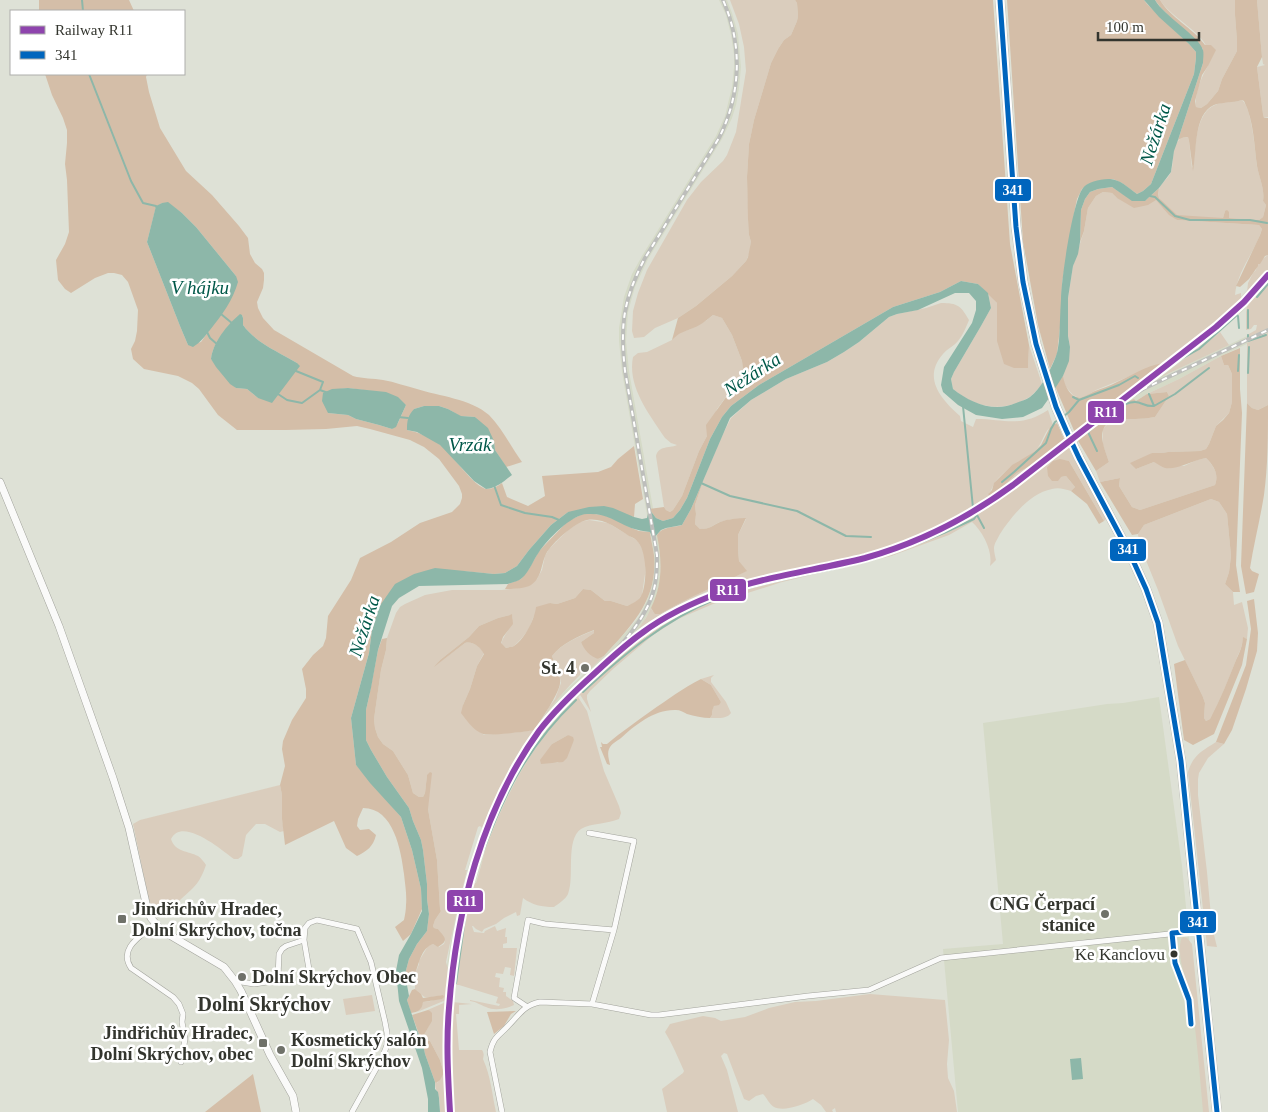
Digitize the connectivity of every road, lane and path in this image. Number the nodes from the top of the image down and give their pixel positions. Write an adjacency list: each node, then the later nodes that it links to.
1 (1000, 0): 6 (main road)
2 (0, 482): 4 (street)
3 (589, 833): 5 (street)
4 (155, 924): 8 (street); 14 (street)
5 (614, 930): 12 (street); 13 (street)
6 (1198, 931): 12 (street); 18 (main road)
7 (304, 940): 9 (street); 10 (street); 16 (street)
8 (235, 981): 10 (street); 11 (street)
9 (311, 981)
10 (249, 984): 11 (street)
11 (244, 999): 15 (street)
12 (592, 1004): 13 (street)
13 (526, 1006): 17 (street)
14 (182, 1062)
15 (296, 1112)
16 (352, 1112)
17 (502, 1112)
18 (1217, 1112)

